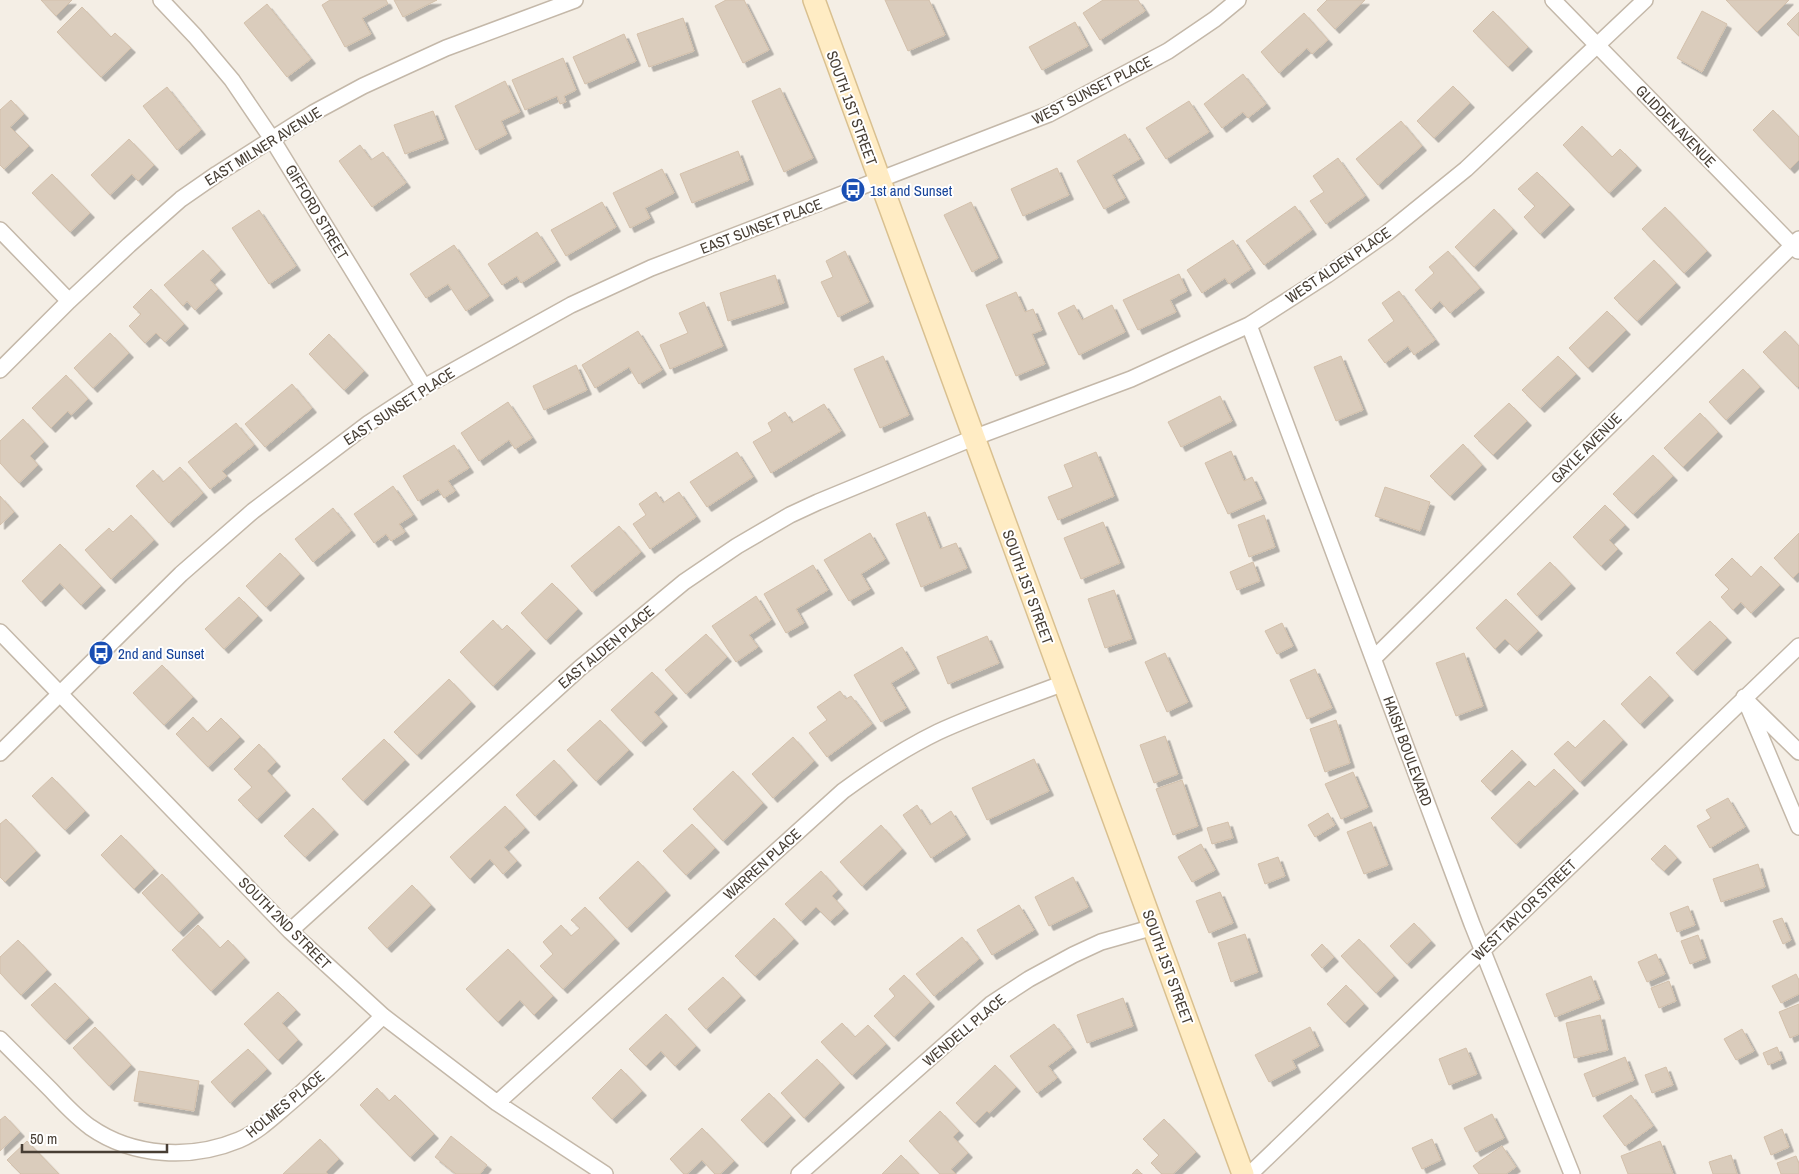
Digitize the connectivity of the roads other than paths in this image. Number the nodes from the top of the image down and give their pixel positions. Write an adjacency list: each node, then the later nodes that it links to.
1 (161, 0): 8 (street, GIFFORD STREET)
2 (575, 0): 8 (street, EAST MILNER AVENUE)
3 (814, 0): 9 (street, SOUTH 1ST STREET)
4 (1238, 0): 9 (street, WEST SUNSET PLACE)
5 (1553, 0): 7 (street, GLIDDEN AVENUE)
6 (1645, 0): 7 (street, WEST ALDEN PLACE)
7 (1597, 46): 11 (street, GLIDDEN AVENUE); 13 (street, WEST ALDEN PLACE)
8 (272, 139): 12 (street, EAST MILNER AVENUE); 15 (street, GIFFORD STREET)
9 (878, 180): 15 (street, EAST SUNSET PLACE); 16 (street, SOUTH 1ST STREET)
10 (0, 230): 12 (street)
11 (1797, 246): 19 (street, GAYLE AVENUE)
12 (69, 301): 14 (street, EAST MILNER AVENUE)
13 (1249, 325): 16 (street, WEST ALDEN PLACE); 19 (street, HAISH BOULEVARD)
14 (0, 370)
15 (424, 387): 21 (street, EAST SUNSET PLACE)
16 (973, 438): 20 (street, SOUTH 1ST STREET); 27 (street, EAST ALDEN PLACE)
17 (0, 632): 21 (street, SOUTH 2ND STREET)
18 (1799, 646): 22 (street, WEST TAYLOR STREET)
19 (1374, 658): 28 (street, HAISH BOULEVARD)
20 (1064, 683): 26 (street, SOUTH 1ST STREET); 31 (street, WARREN PLACE)
21 (61, 693): 24 (street, EAST SUNSET PLACE); 27 (street, SOUTH 2ND STREET)
22 (1744, 697): 23 (street); 25 (street); 28 (street, WEST TAYLOR STREET)
23 (1799, 752)
24 (0, 753)
25 (1799, 827)
26 (1154, 927): 33 (street, WENDELL PLACE); 34 (street, SOUTH 1ST STREET)
27 (290, 931): 29 (street, SOUTH 2ND STREET)
28 (1482, 950): 35 (street, WEST TAYLOR STREET); 36 (street, HAISH BOULEVARD)
29 (383, 1016): 30 (street, HOLMES PLACE); 31 (street, SOUTH 2ND STREET)
30 (0, 1039)
31 (497, 1103): 32 (street, SOUTH 2ND STREET)
32 (605, 1174)
33 (799, 1174)
34 (1243, 1174)
35 (1250, 1174)
36 (1572, 1174)

